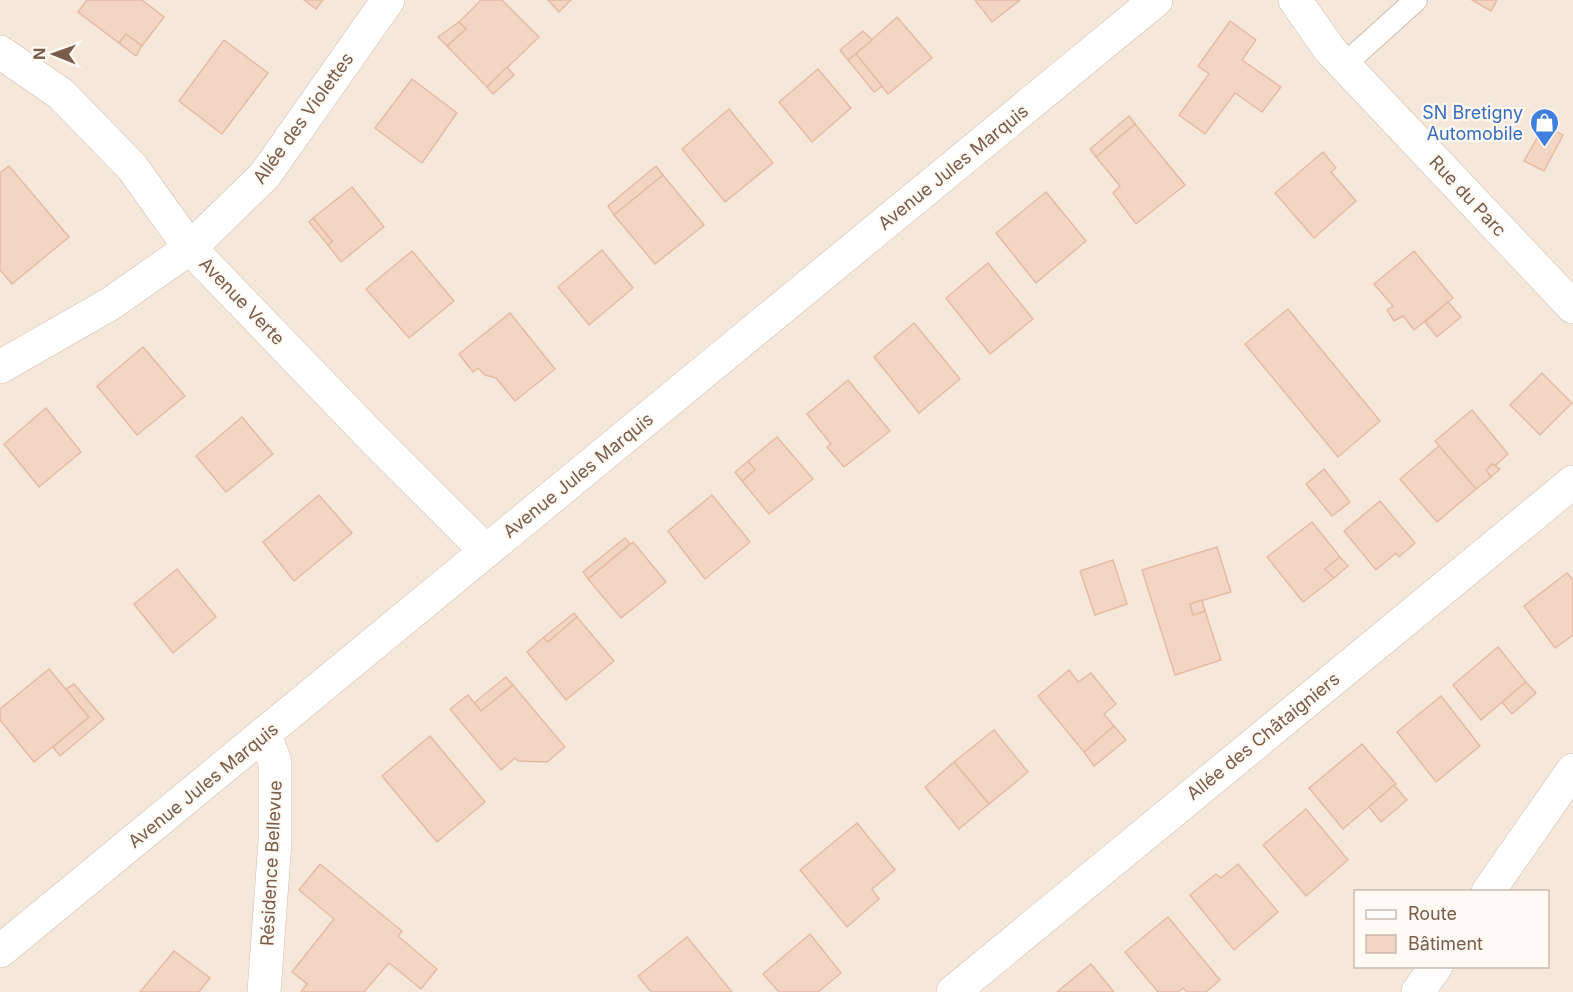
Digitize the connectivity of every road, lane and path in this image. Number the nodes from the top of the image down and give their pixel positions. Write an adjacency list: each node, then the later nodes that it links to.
1 (388, 0): 7 (street, Allée des Violettes)
2 (1156, 0): 11 (street, Avenue Jules Marquis)
3 (1295, 0): 6 (street, Rue du Parc)
4 (1416, 0): 6 (lane)
5 (0, 52): 7 (street, Avenue Verte)
6 (1344, 65): 8 (street, Rue du Parc)
7 (190, 248): 9 (street, Allée des Violettes); 11 (street, Avenue Verte)
8 (1573, 307)
9 (0, 367)
10 (1573, 482): 18 (street, Allée des Châtaigniers)
11 (486, 551): 12 (street, Avenue Jules Marquis)
12 (265, 735): 15 (street, Avenue Jules Marquis); 17 (street, Résidence Bellevue)
13 (1573, 770): 14 (street)
14 (1489, 890)
15 (0, 951)
16 (1435, 968): 19 (street)
17 (264, 992)
18 (953, 992)
19 (1418, 992)

